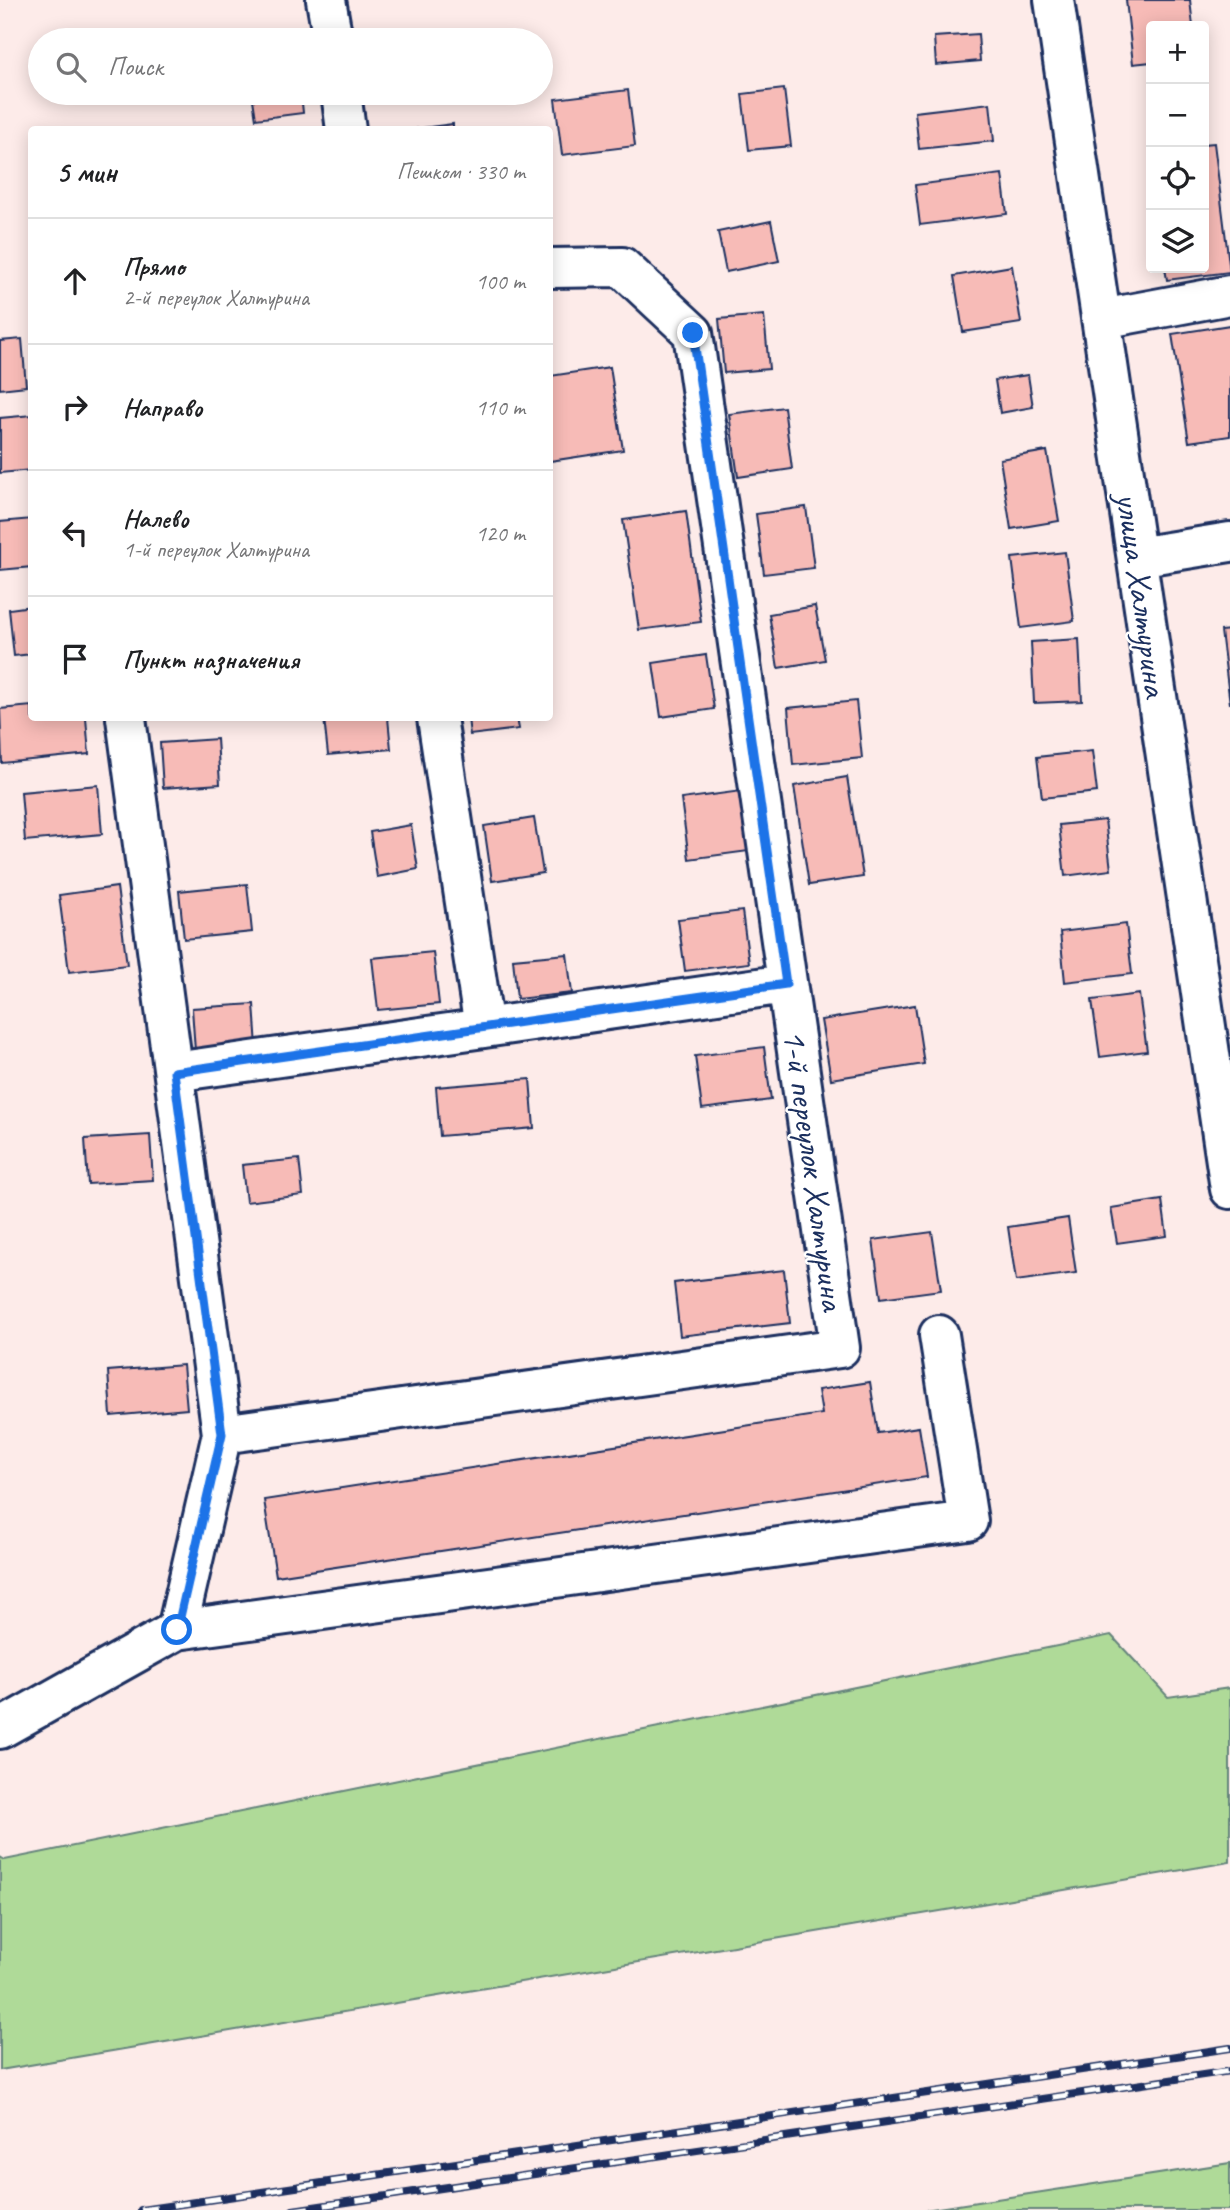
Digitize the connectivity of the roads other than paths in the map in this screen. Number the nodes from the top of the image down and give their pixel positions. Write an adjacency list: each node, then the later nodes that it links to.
1 (327, 0): 3 (street)
2 (1054, 0): 8 (street, улица Халтурина)
3 (331, 28)
4 (343, 105): 5 (street)
5 (345, 126)
6 (553, 268): 13 (street, 1-й переулок Халтурина)
7 (1230, 295): 8 (street)
8 (1102, 319): 10 (street, улица Халтурина)
9 (1230, 542): 10 (street)
10 (1137, 558): 16 (street, улица Халтурина)
11 (126, 721): 15 (street)
12 (437, 721): 14 (street)
13 (786, 984): 14 (street); 18 (street, 1-й переулок Халтурина)
14 (484, 1028): 15 (street)
15 (174, 1072): 18 (street)
16 (1230, 1189)
17 (939, 1335): 19 (street)
18 (222, 1434): 19 (street)
19 (177, 1630): 20 (street)
20 (0, 1729)

